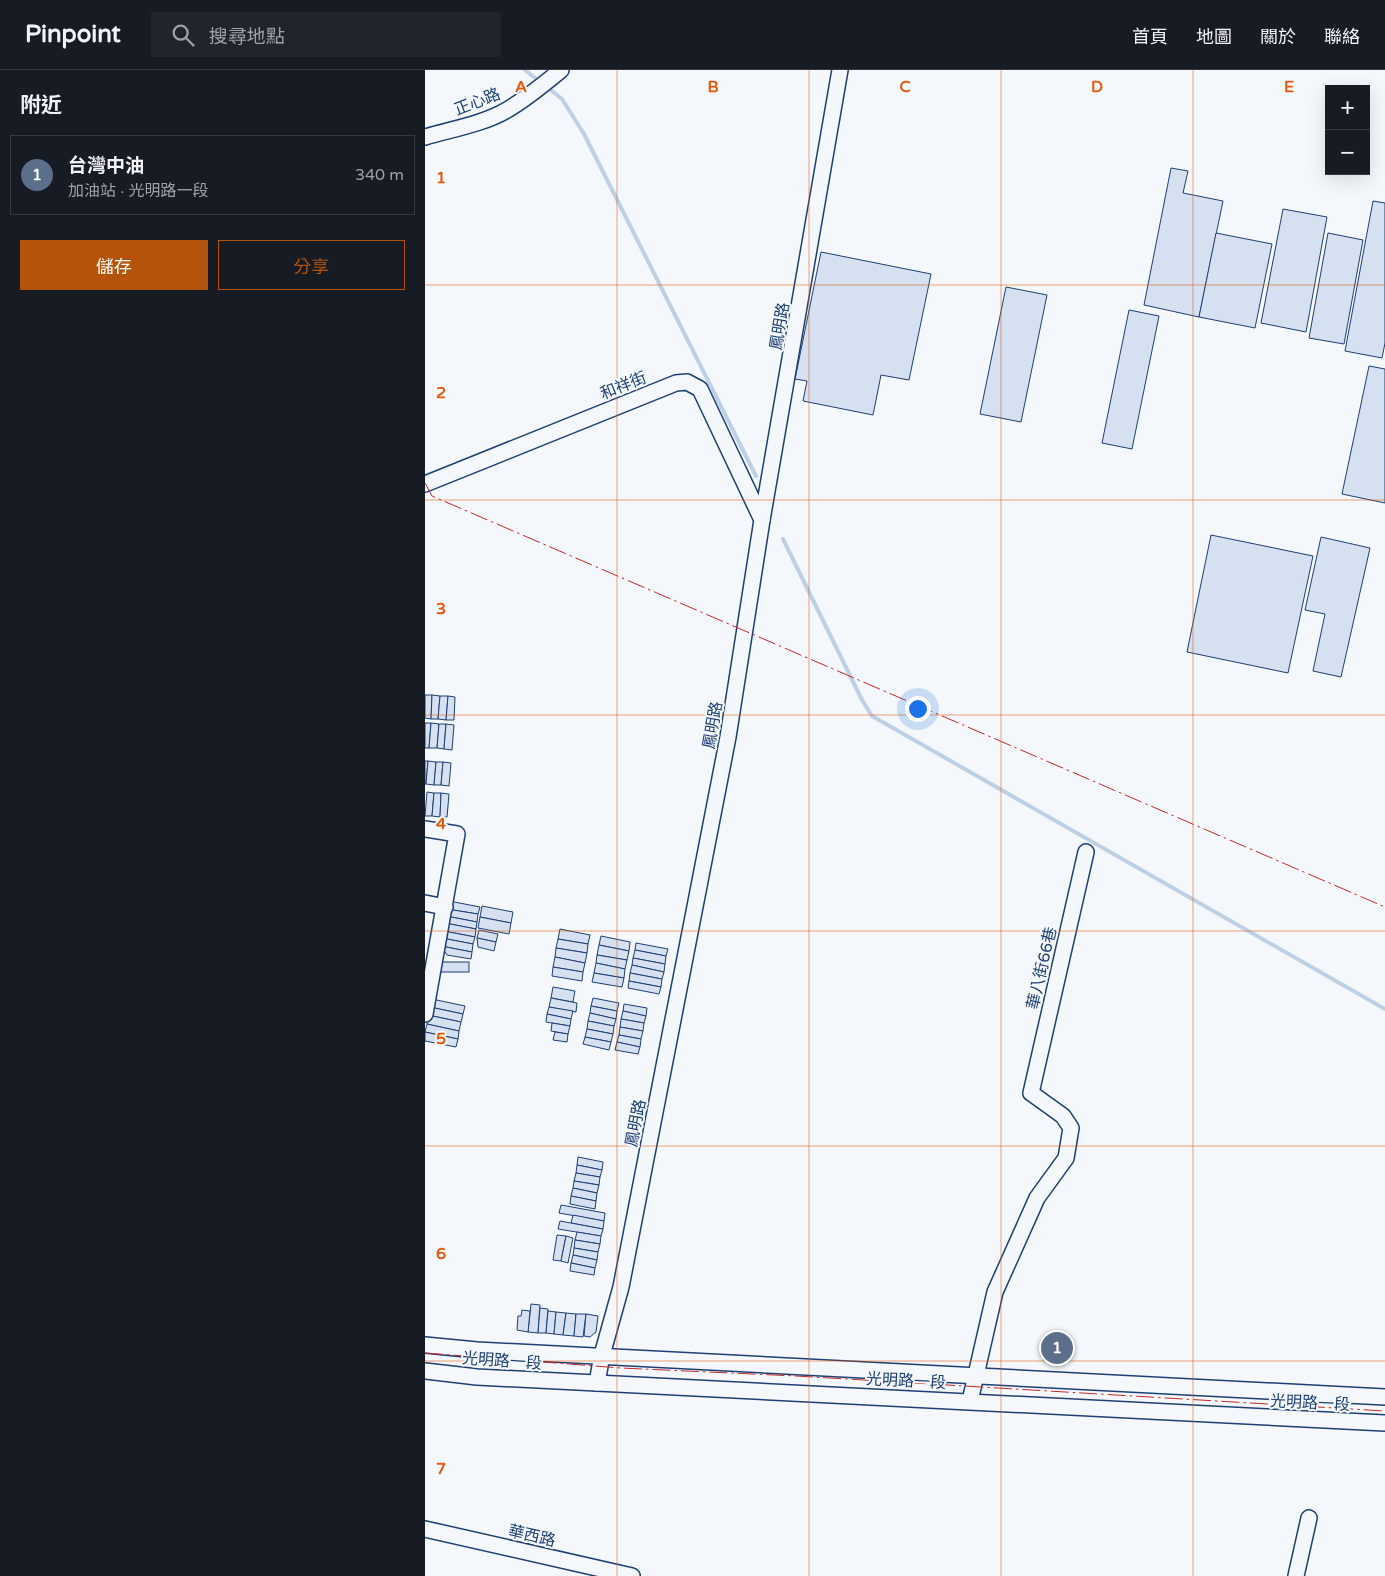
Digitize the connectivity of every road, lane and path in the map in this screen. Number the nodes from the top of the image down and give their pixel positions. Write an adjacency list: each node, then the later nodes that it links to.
1 (840, 70): 5 (street, 鳳明路)
2 (559, 72): 3 (street, 正心路)
3 (425, 137)
4 (425, 484): 5 (street, 和祥街)
5 (762, 520): 12 (street, 鳳明路)
6 (425, 830): 9 (street)
7 (1086, 852): 14 (street, 華八街66巷)
8 (425, 903): 9 (street)
9 (445, 907): 10 (street)
10 (425, 1014)
11 (425, 1345): 12 (street, 光明路一段)
12 (602, 1355): 14 (street, 光明路一段); 16 (street, 鳳明路)
13 (425, 1371): 16 (street, 光明路一段)
14 (977, 1375): 15 (street, 光明路一段); 18 (street)
15 (1118, 1382): 17 (street, 光明路一段); 19 (street)
16 (597, 1383): 18 (street, 光明路一段)
17 (1385, 1397)
18 (970, 1401): 19 (street, 光明路一段)
19 (1118, 1409): 20 (street, 光明路一段)
20 (1385, 1423)
21 (1309, 1518): 24 (street)
22 (425, 1529): 23 (street, 華西路)
23 (632, 1576)
24 (1296, 1576)

